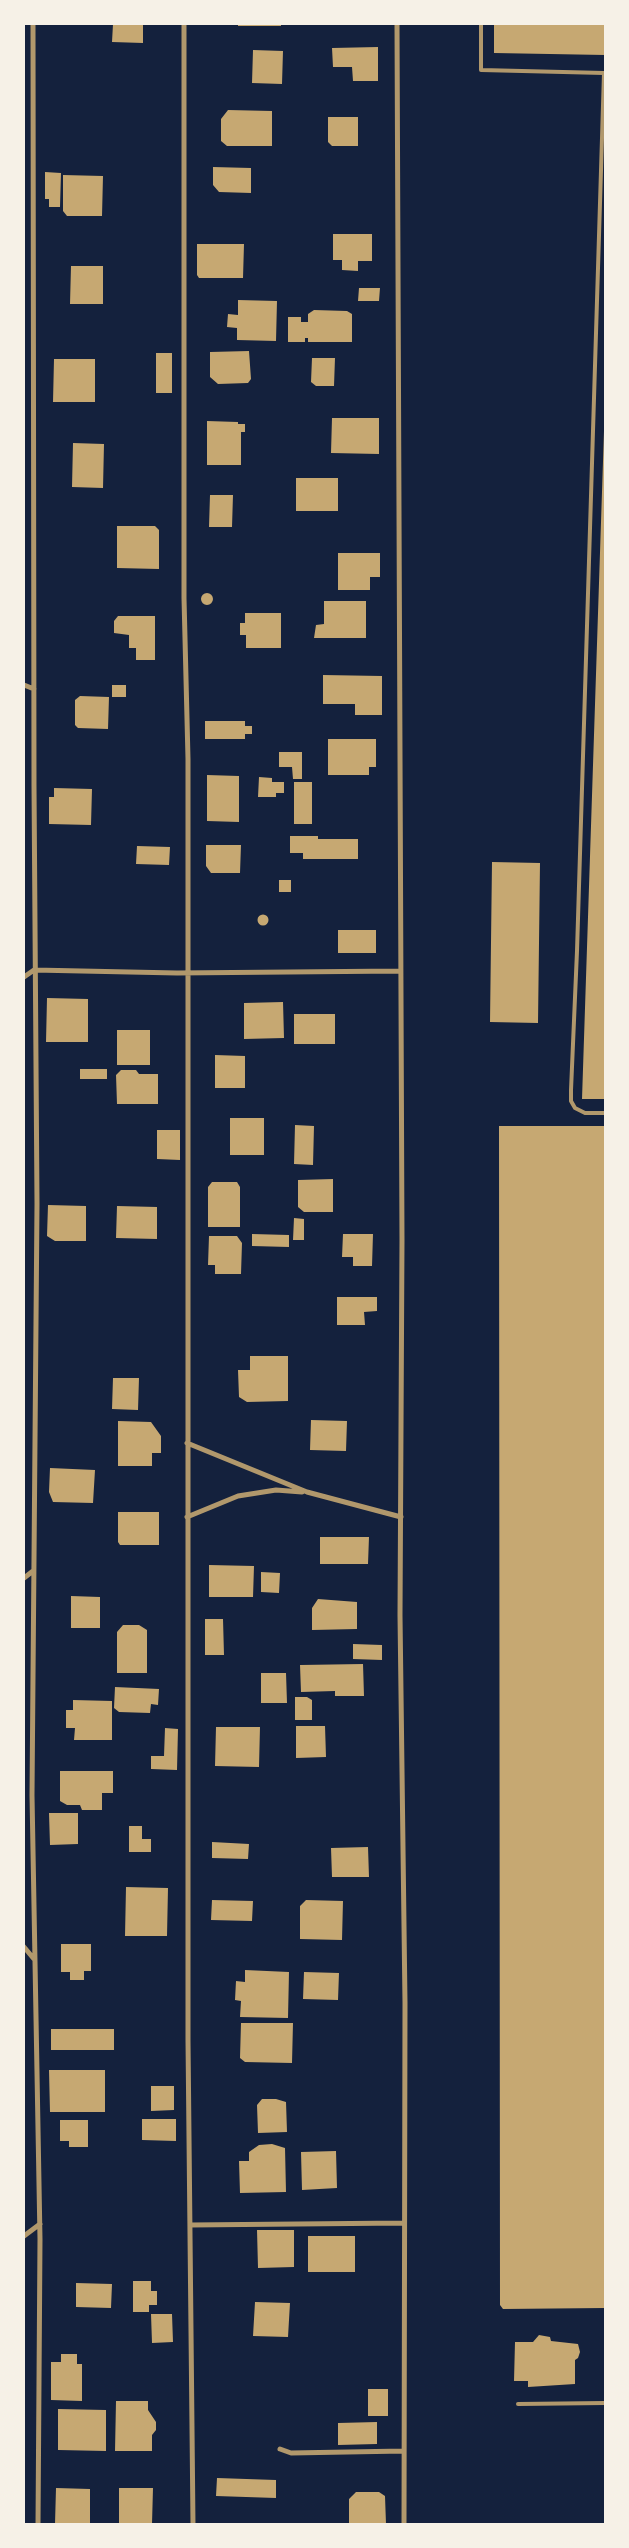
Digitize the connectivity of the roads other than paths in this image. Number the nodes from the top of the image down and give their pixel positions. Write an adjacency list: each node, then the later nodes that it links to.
1 (33, 24): 6 (street)
2 (184, 24): 9 (street)
3 (397, 24): 8 (street)
4 (481, 24): 11 (lane)
5 (24, 685): 6 (street)
6 (34, 689): 7 (street)
7 (34, 970): 9 (street); 10 (street); 16 (street)
8 (400, 971): 9 (street); 15 (street)
9 (187, 973): 12 (street)
10 (24, 977)
11 (605, 1113)
12 (187, 1443): 13 (street); 14 (street)
13 (307, 1492): 14 (street); 15 (street)
14 (187, 1518): 22 (street)
15 (401, 1518): 20 (street)
16 (33, 1571): 17 (street); 19 (street)
17 (24, 1578)
18 (24, 1947): 19 (street)
19 (35, 1959): 21 (street)
20 (404, 2223): 22 (street); 27 (street)
21 (40, 2224): 23 (street); 28 (street)
22 (190, 2225): 29 (street)
23 (24, 2236)
24 (605, 2402): 25 (lane)
25 (518, 2404)
26 (280, 2449): 27 (street)
27 (404, 2451): 30 (street)
28 (38, 2524)
29 (193, 2524)
30 (404, 2524)

